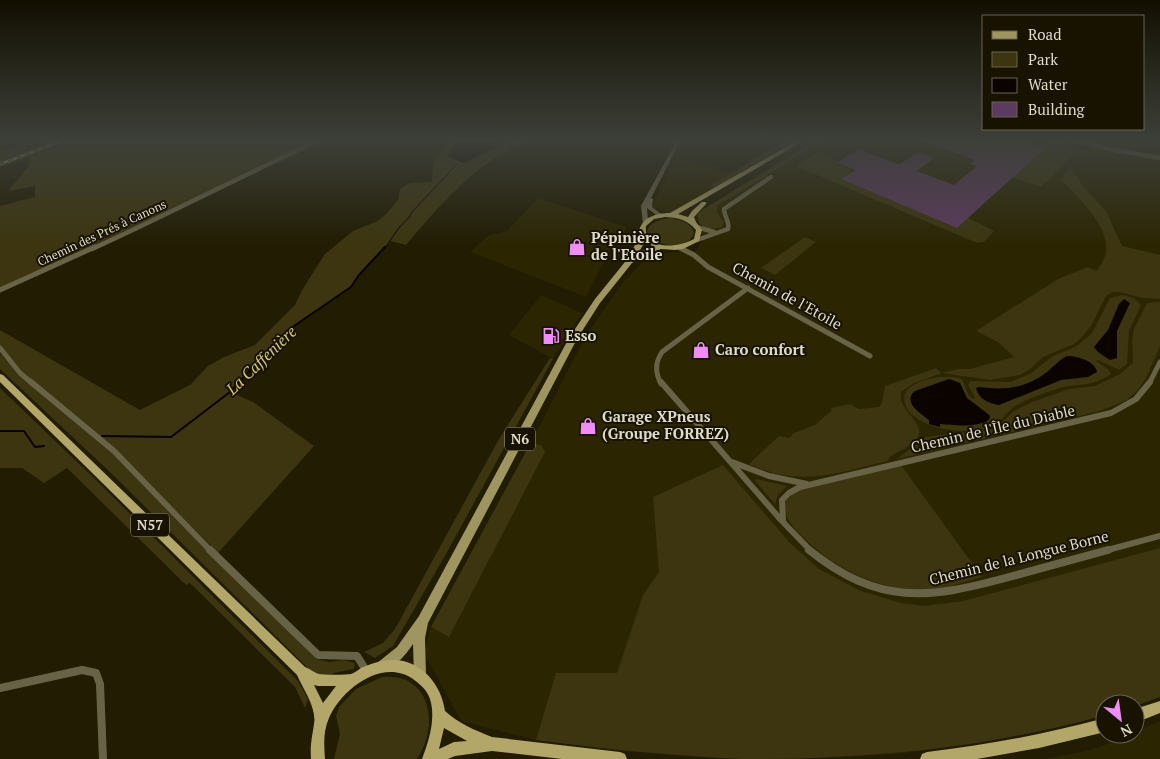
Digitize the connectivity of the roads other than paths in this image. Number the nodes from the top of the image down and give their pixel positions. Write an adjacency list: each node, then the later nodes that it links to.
1 (243, 175): 19 (street, Chemin des Prés à Canons)
2 (661, 175): 9 (street)
3 (662, 175): 8 (street)
4 (742, 175): 7 (main road)
5 (750, 175): 10 (main road)
6 (770, 177): 11 (street)
7 (672, 215): 8 (main road); 10 (main road)
8 (661, 216): 9 (main road)
9 (645, 222): 12 (main road, N6)
10 (695, 225): 11 (street); 13 (main road)
11 (718, 233): 13 (street)
12 (643, 236): 14 (main road, N6); 17 (main road, N6)
13 (694, 242): 15 (main road, N6); 16 (street)
14 (661, 247): 15 (main road, N6); 17 (main road, N6)
15 (680, 248): 16 (street, Chemin de l'Etoile)
16 (694, 255): 18 (street, Chemin de l'Etoile)
17 (627, 264): 28 (main road, N6)
18 (748, 288): 21 (street, Chemin de l'Etoile); 24 (street, Chemin de la Longue Borne)
19 (0, 290)
20 (0, 348): 31 (street)
21 (870, 356)
22 (1160, 362): 25 (street, Chemin de l'Île du Diable)
23 (0, 377): 30 (highway, N57)
24 (728, 460): 25 (street, Chemin de l'Île du Diable); 26 (street, Chemin de la Longue Borne)
25 (808, 484): 26 (street, Chemin de l'Île du Diable)
26 (784, 523): 27 (street, Chemin de la Longue Borne)
27 (1160, 536)
28 (423, 620): 29 (main road, N6); 32 (main road, N6)
29 (381, 667): 31 (highway); 32 (highway)
30 (301, 671): 33 (highway, N57); 38 (highway, N57)
31 (367, 672): 33 (highway)
32 (420, 676): 37 (highway)
33 (352, 680): 38 (highway)
34 (0, 688): 41 (street)
35 (1160, 707): 36 (highway)
36 (1145, 712)
37 (440, 716): 40 (highway); 43 (highway)
38 (321, 722): 42 (highway)
39 (1095, 728): 45 (highway)
40 (492, 744): 43 (highway); 44 (highway)
41 (103, 759)
42 (318, 759)
43 (431, 759)
44 (620, 759)
45 (926, 759)

